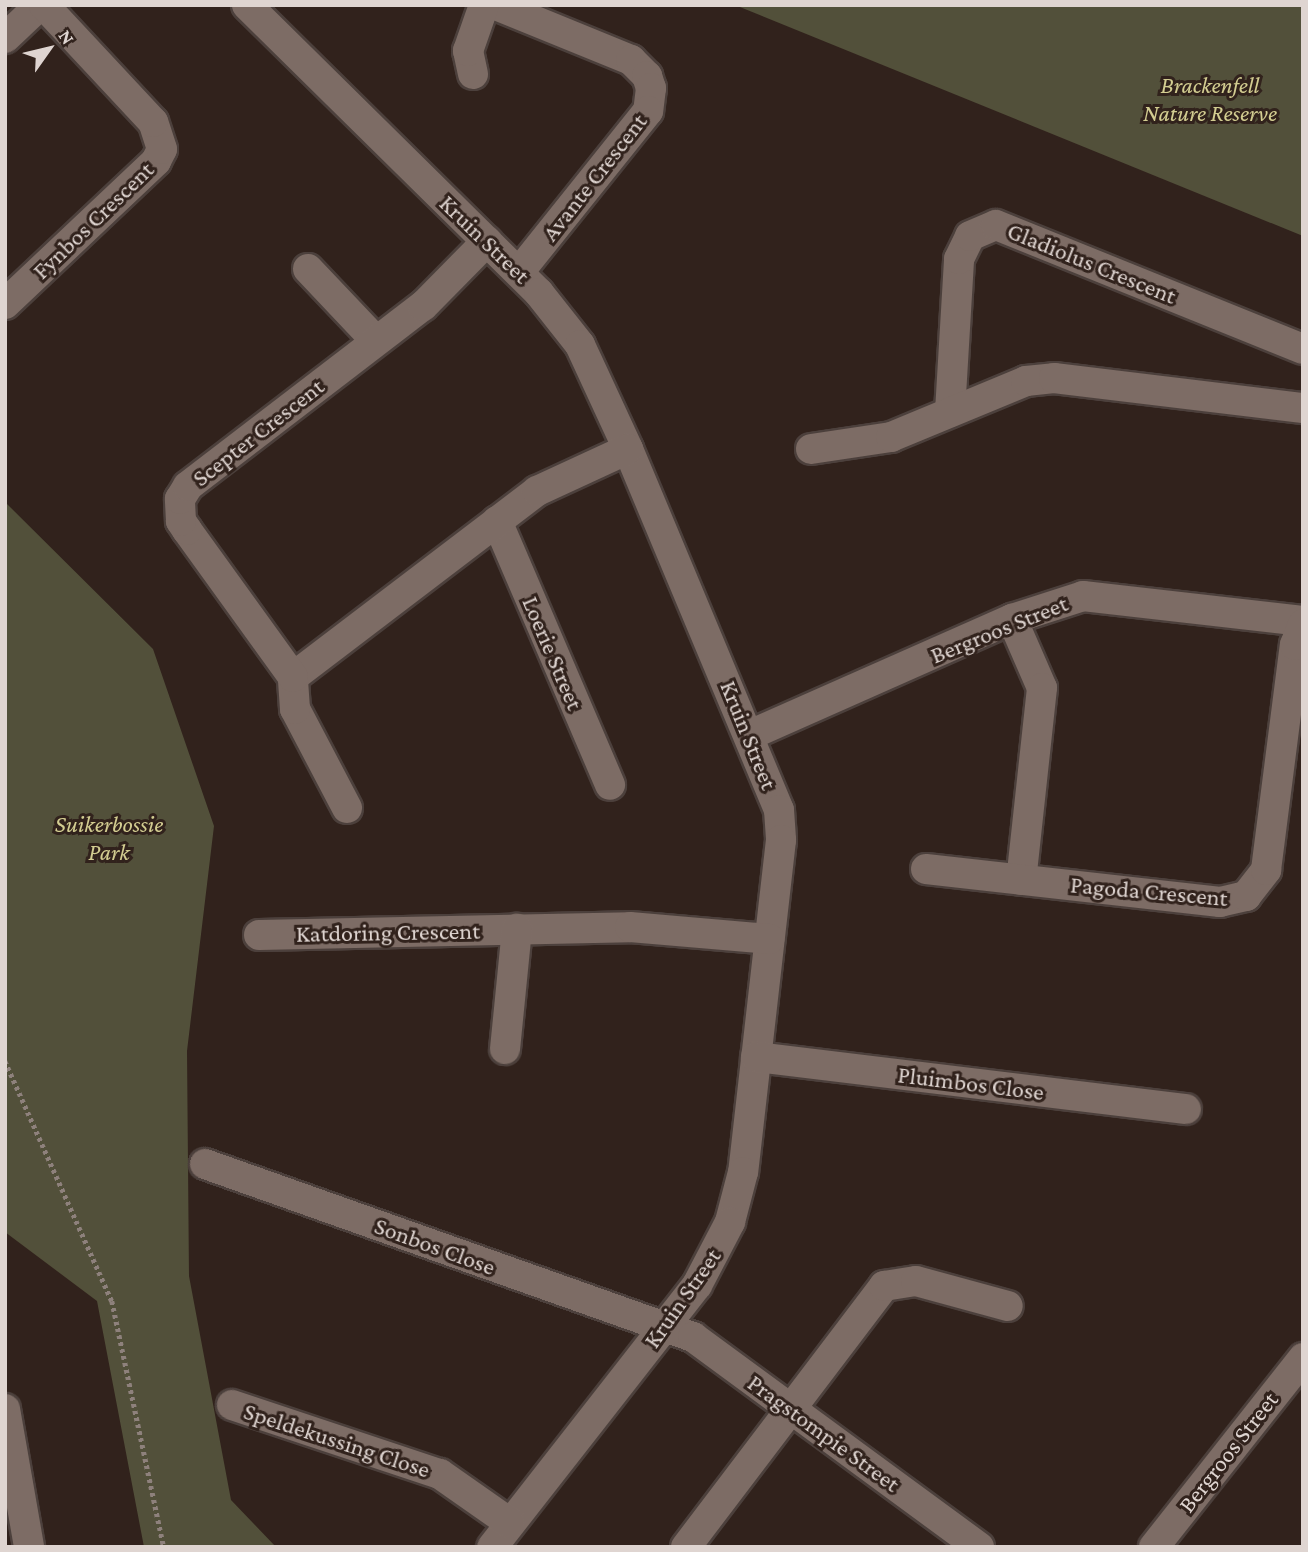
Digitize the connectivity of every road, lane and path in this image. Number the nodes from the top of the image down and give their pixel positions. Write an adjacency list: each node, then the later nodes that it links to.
1 (42, 5): 5 (street); 10 (street, Fynbos Crescent)
2 (484, 5): 6 (street)
3 (496, 5): 9 (street, Avante Crescent)
4 (259, 9): 7 (street, Kruin Street)
5 (5, 38)
6 (473, 74)
7 (487, 241): 9 (street, Kruin Street); 11 (street, Scepter Crescent)
8 (307, 269): 11 (street)
9 (519, 272): 15 (street, Kruin Street)
10 (5, 304)
11 (376, 341): 20 (street, Scepter Crescent)
12 (1303, 349): 14 (street, Gladiolus Crescent)
13 (1303, 408): 14 (street)
14 (950, 412): 16 (street)
15 (628, 449): 17 (street); 21 (street, Kruin Street)
16 (811, 449)
17 (497, 521): 20 (street); 22 (street, Loerie Street)
18 (1012, 619): 19 (street, Bergroos Street); 21 (street, Bergroos Street); 25 (street)
19 (1303, 622): 25 (street, Pagoda Crescent)
20 (293, 677): 23 (street)
21 (750, 735): 28 (street, Kruin Street)
22 (610, 785)
23 (347, 808)
24 (926, 869): 25 (street, Pagoda Crescent)
25 (1021, 880)
26 (517, 929): 27 (street, Katdoring Crescent); 28 (street, Katdoring Crescent); 29 (street, Katdoring Crescent)
27 (259, 935)
28 (769, 939): 30 (street, Kruin Street)
29 (505, 1049)
30 (756, 1057): 32 (street, Pluimbos Close); 35 (street, Kruin Street)
31 (5, 1061): 42 (path)
32 (1186, 1109)
33 (205, 1164): 35 (street, Sonbos Close)
34 (1008, 1306): 38 (street)
35 (664, 1328): 38 (street, Pragstompie Street); 40 (street, Kruin Street)
36 (1303, 1358): 46 (street, Bergroos Street)
37 (232, 1405): 40 (street, Speldekussing Close)
38 (790, 1408): 44 (street); 45 (street, Pragstompie Street)
39 (5, 1409): 41 (street)
40 (510, 1523): 43 (street, Kruin Street)
41 (29, 1547)
42 (164, 1547)
43 (492, 1547)
44 (686, 1547)
45 (979, 1547)
46 (1154, 1547)

